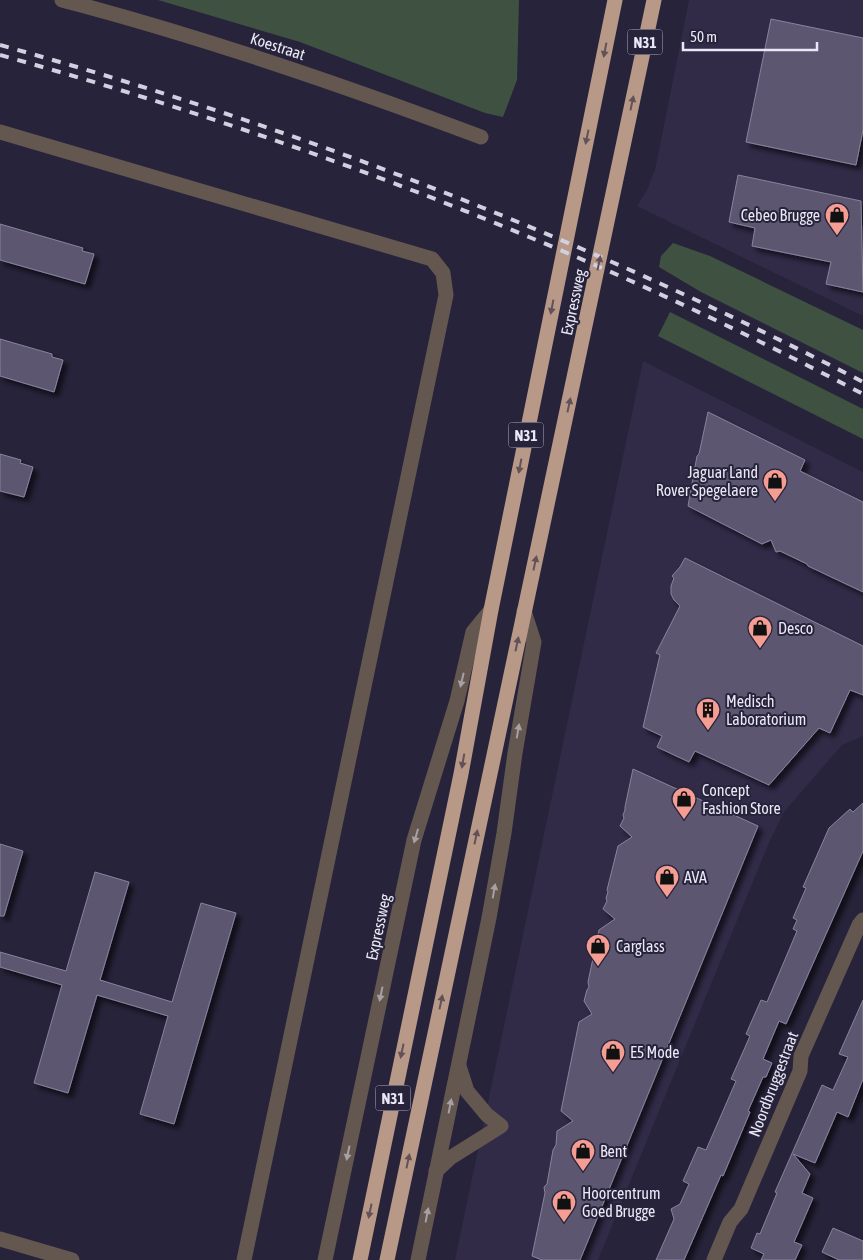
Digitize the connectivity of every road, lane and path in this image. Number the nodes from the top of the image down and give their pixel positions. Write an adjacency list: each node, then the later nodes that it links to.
1 (62, 0): 5 (street, Koestraat)
2 (615, 0): 6 (highway, Expressweg / N31, one-way to 6)
3 (654, 0): 7 (highway, Expressweg / N31, one-way to 3)
4 (0, 132): 13 (street)
5 (480, 137)
6 (491, 610): 14 (street, Expressweg / N31, one-way to 14); 15 (highway, Expressweg / N31, one-way to 15)
7 (524, 611): 9 (street, one-way to 7); 16 (highway, Expressweg / N31, one-way to 7)
8 (863, 920): 18 (street, Noordbruggestraat)
9 (458, 1064): 10 (street, one-way to 9); 10 (street)
10 (436, 1171): 17 (street, one-way to 10)
11 (0, 1239): 12 (street)
12 (72, 1260)
13 (244, 1260)
14 (325, 1260)
15 (360, 1260)
16 (387, 1260)
17 (418, 1260)
18 (714, 1260)

